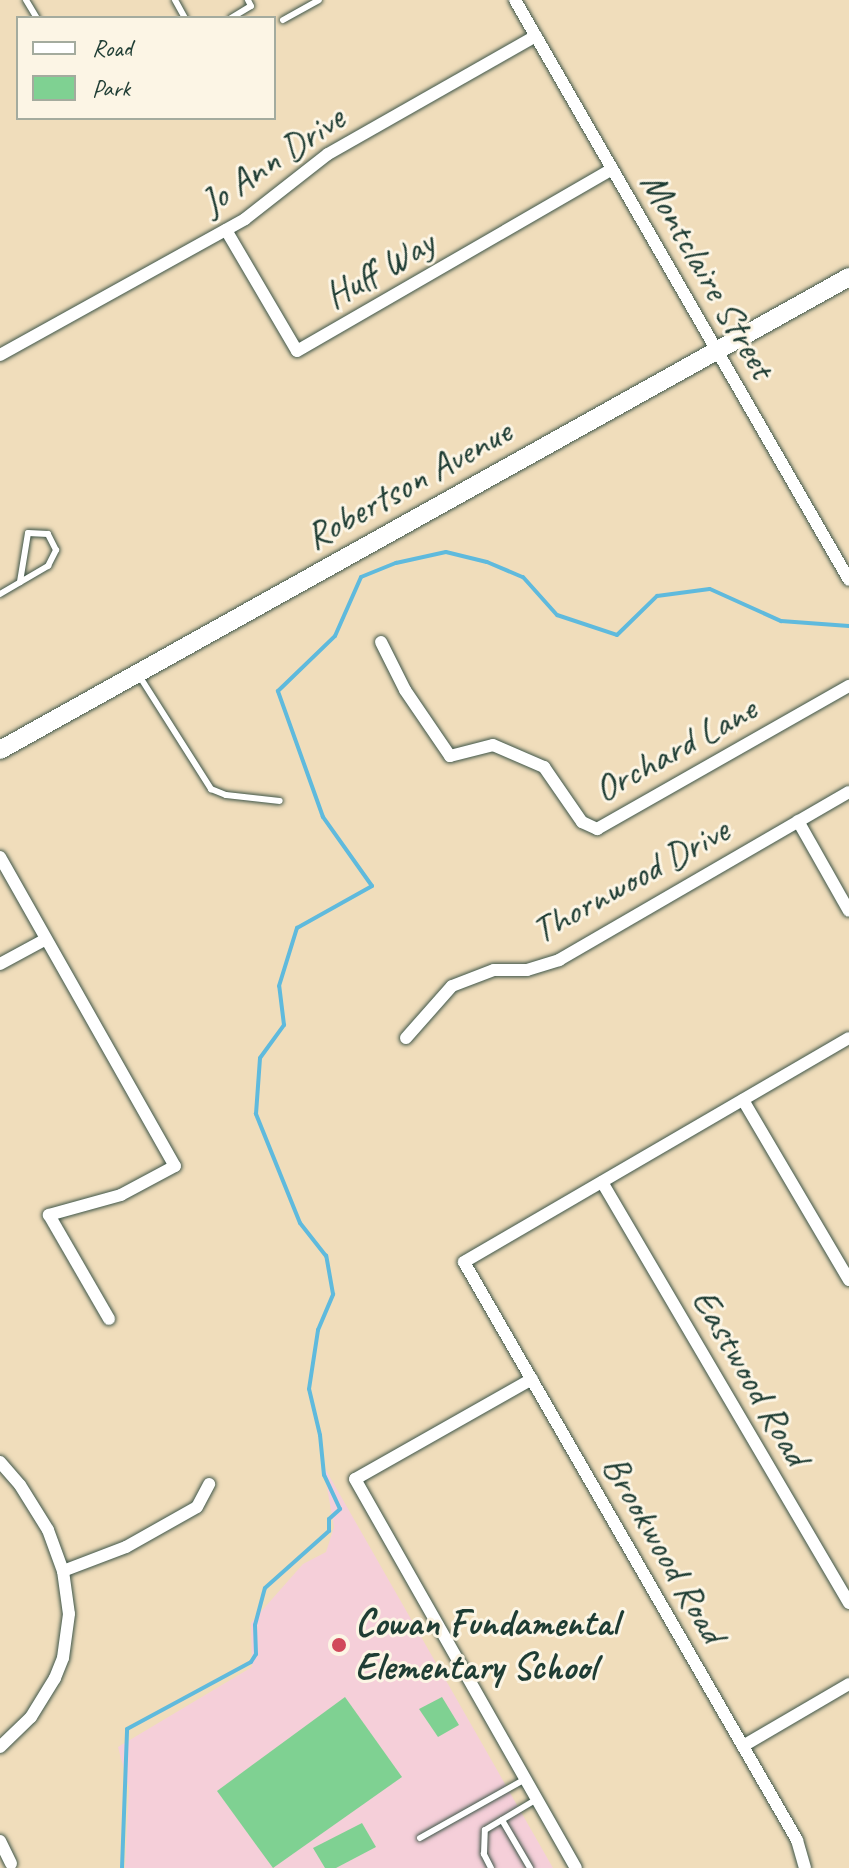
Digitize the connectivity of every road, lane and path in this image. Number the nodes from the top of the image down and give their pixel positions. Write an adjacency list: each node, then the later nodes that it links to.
1 (248, 0): 4 (lane)
2 (319, 0): 5 (lane)
3 (515, 0): 6 (street, Montclaire Street)
4 (234, 16)
5 (283, 20)
6 (536, 36): 7 (street, Montclaire Street); 8 (street, Jo Ann Drive)
7 (612, 169): 8 (street, Huff Way); 10 (street, Montclaire Street)
8 (226, 230): 11 (street, Jo Ann Drive)
9 (849, 277): 10 (street, Robertson Avenue)
10 (717, 351): 12 (street, Montclaire Street); 16 (street, Robertson Avenue)
11 (0, 355)
12 (849, 580)
13 (20, 582): 13 (lane); 14 (lane)
14 (0, 594)
15 (381, 642): 17 (street, Orchard Lane)
16 (138, 673): 18 (street, Robertson Avenue); 20 (lane)
17 (849, 686)
18 (0, 750)
19 (849, 792): 21 (street, Thornwood Drive)
20 (280, 801)
21 (798, 821): 23 (street); 26 (street, Thornwood Drive)
22 (0, 857): 24 (street)
23 (849, 911)
24 (46, 939): 25 (street); 31 (street)
25 (0, 964)
26 (406, 1038)
27 (849, 1038): 28 (street)
28 (743, 1100): 29 (street); 30 (street)
29 (602, 1182): 32 (street, Brookwood Road); 36 (street, Eastwood Road)
30 (849, 1280)
31 (109, 1319)
32 (532, 1379): 38 (street, Brookwood Road); 40 (street)
33 (0, 1462): 35 (street)
34 (209, 1484): 35 (street)
35 (63, 1571): 39 (street)
36 (849, 1603)
37 (849, 1684): 38 (street)
38 (743, 1746): 49 (street, Brookwood Road)
39 (0, 1747)
40 (525, 1779): 41 (street); 43 (lane)
41 (537, 1799): 42 (lane); 48 (street)
42 (502, 1820): 46 (lane); 47 (lane)
43 (420, 1838)
44 (0, 1841): 45 (street)
45 (11, 1864)
46 (491, 1868)
47 (530, 1868)
48 (576, 1868)
49 (805, 1868)

